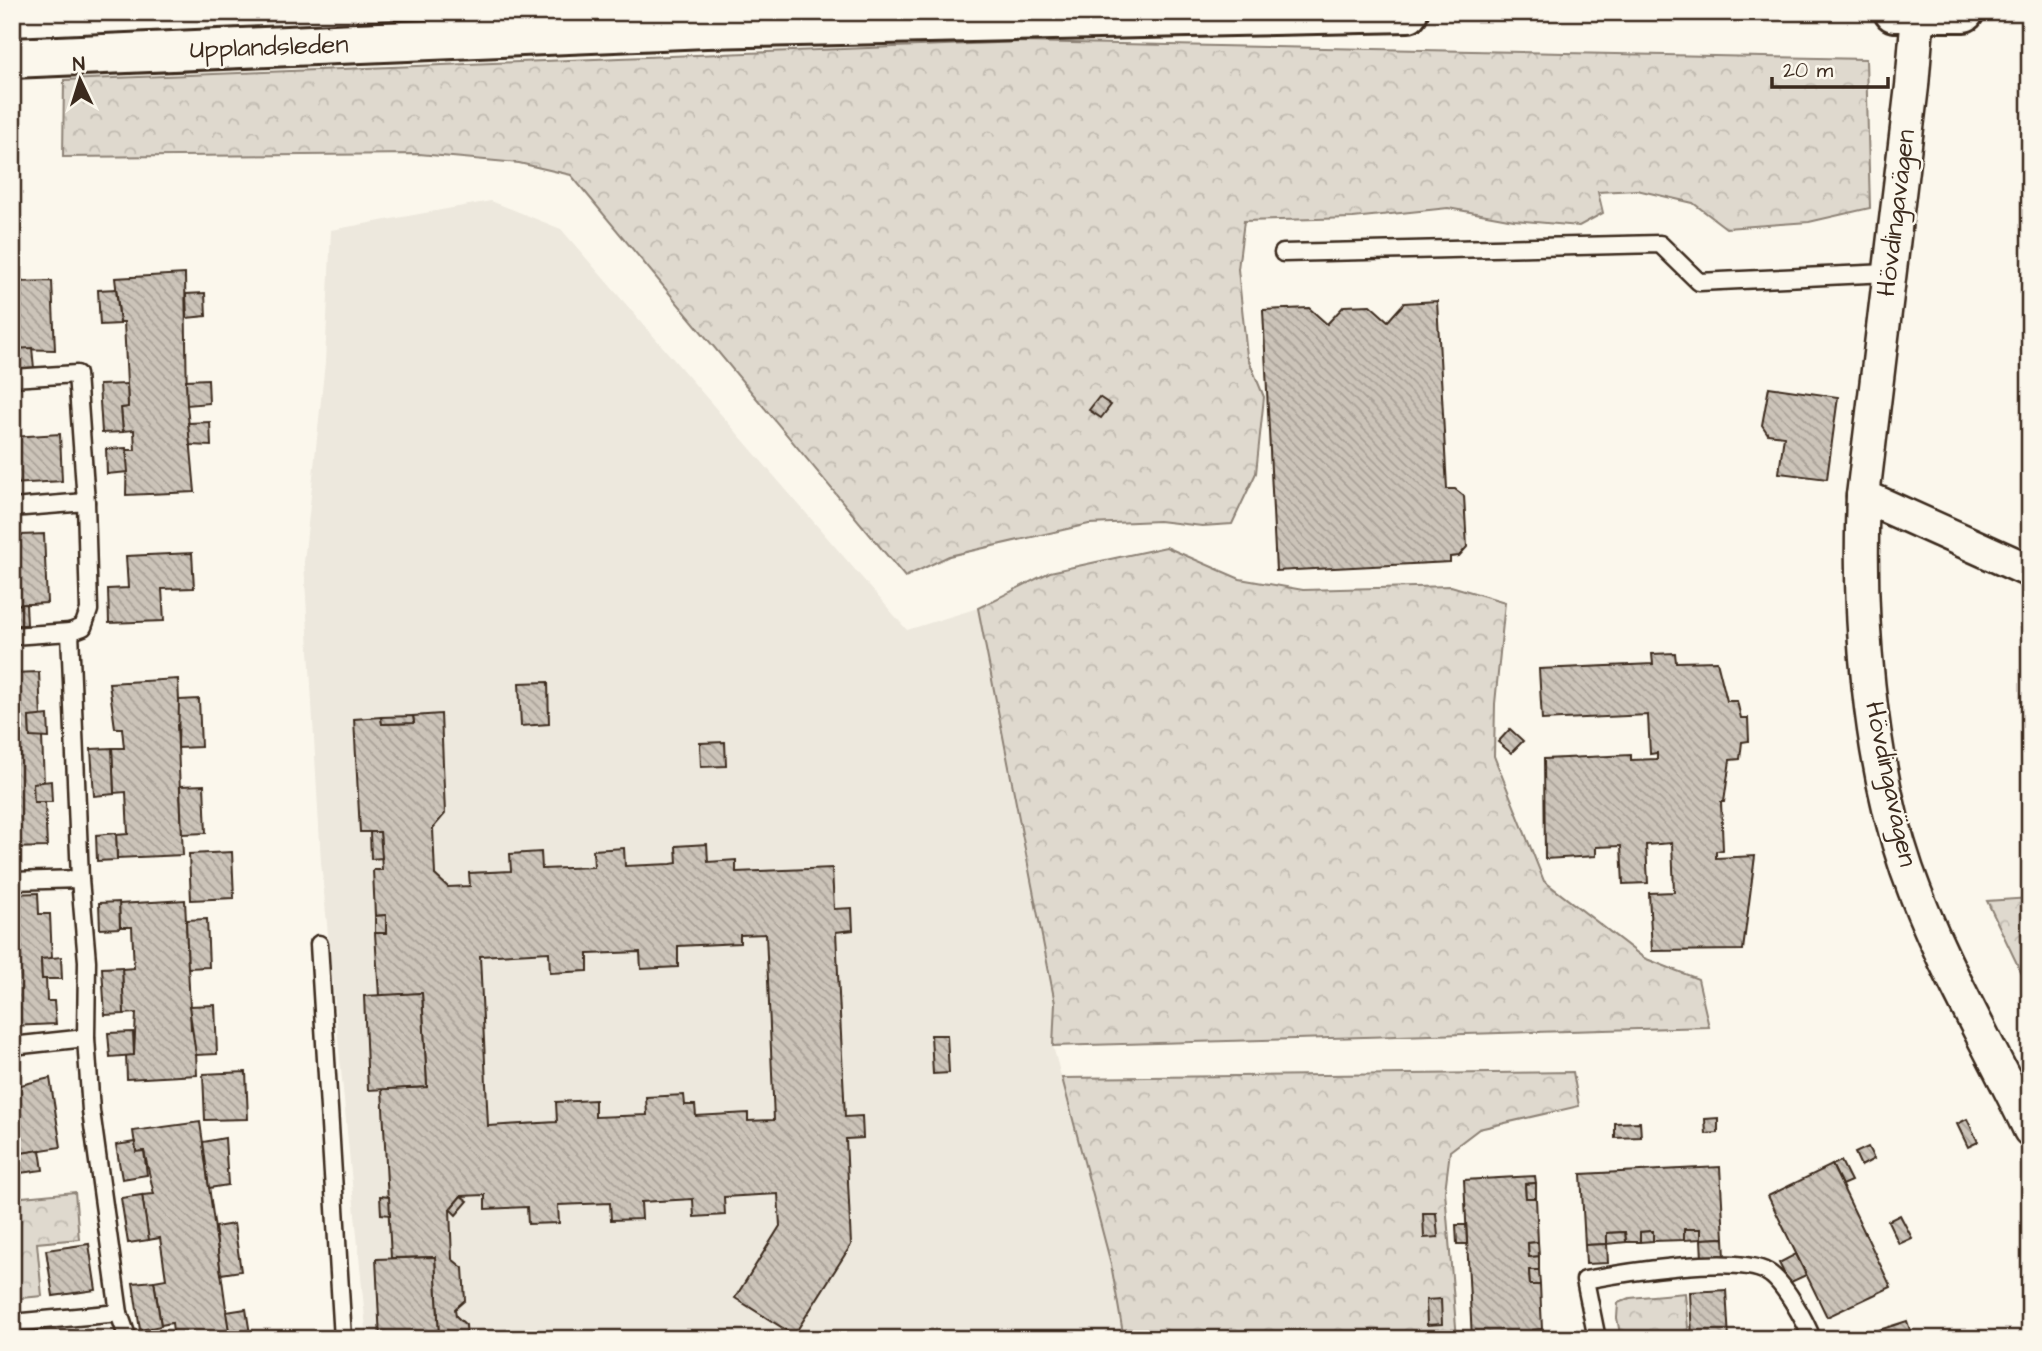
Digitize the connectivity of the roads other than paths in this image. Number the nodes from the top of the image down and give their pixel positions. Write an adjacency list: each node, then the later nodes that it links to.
1 (1408, 12): 5 (street, Upplandsleden)
2 (1894, 12): 4 (street)
3 (1964, 12): 4 (street)
4 (1918, 13): 7 (street, Hövdingavägen)
5 (12, 58)
6 (1283, 253): 7 (lane)
7 (1888, 273): 9 (street, Hövdingavägen)
8 (12, 378): 10 (lane)
9 (1863, 496): 12 (street); 20 (street, Hövdingavägen)
10 (86, 502): 11 (lane); 13 (lane)
11 (12, 508)
12 (2030, 571)
13 (71, 632): 14 (lane); 15 (lane)
14 (12, 636)
15 (80, 879): 16 (lane); 18 (lane)
16 (12, 881)
17 (318, 944): 24 (lane)
18 (86, 1038): 19 (lane); 21 (lane)
19 (12, 1046)
20 (2030, 1130)
21 (119, 1313): 22 (lane); 23 (lane)
22 (12, 1322)
23 (128, 1339)
24 (342, 1339)
25 (1597, 1339): 26 (lane)
26 (1812, 1339)

